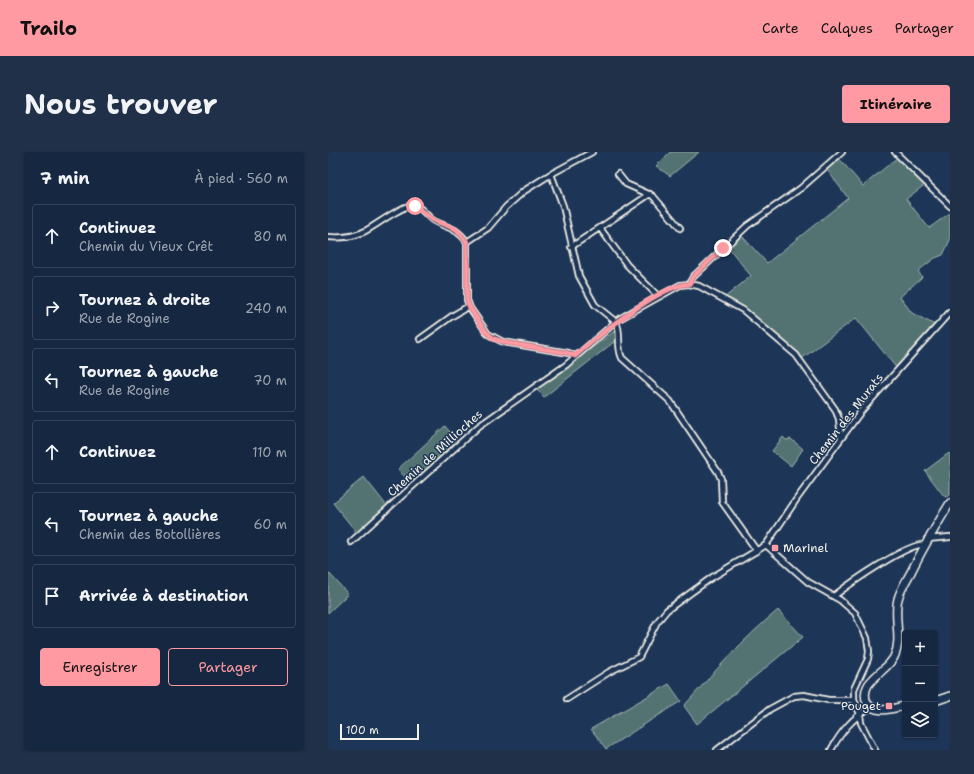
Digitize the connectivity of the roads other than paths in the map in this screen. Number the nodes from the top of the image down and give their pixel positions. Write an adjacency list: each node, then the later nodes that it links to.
1 (592, 152): 4 (street)
2 (842, 152): 14 (street)
3 (895, 152): 7 (street)
4 (551, 174): 12 (street); 13 (street)
5 (618, 174): 6 (street)
6 (650, 194): 9 (street); 10 (street)
7 (948, 201): 8 (street)
8 (950, 206)
9 (600, 228): 13 (street); 15 (street)
10 (680, 228)
11 (328, 237): 12 (street)
12 (467, 242): 16 (street)
13 (571, 247): 18 (street)
14 (689, 284): 15 (street, Chemin de Millioches); 21 (street)
15 (658, 296): 18 (street, Chemin de Millioches)
16 (469, 306): 19 (street); 20 (street)
17 (950, 312): 21 (street, Chemin des Murats)
18 (616, 322): 20 (street, Chemin de Millioches); 27 (street)
19 (420, 339)
20 (575, 356): 24 (street, Chemin de Millioches)
21 (841, 438): 26 (street, Chemin des Murats)
22 (950, 504): 25 (street)
23 (950, 537): 25 (street)
24 (351, 542)
25 (925, 542): 28 (street); 34 (street)
26 (766, 545): 27 (street); 28 (street)
27 (757, 551): 30 (street)
28 (834, 596): 31 (street)
29 (950, 696): 32 (street)
30 (567, 699)
31 (854, 700): 35 (street); 36 (street)
32 (938, 700)
33 (902, 706): 34 (street)
34 (871, 707): 35 (street)
35 (860, 714): 37 (street); 38 (street)
36 (717, 750)
37 (831, 750)
38 (875, 750)

